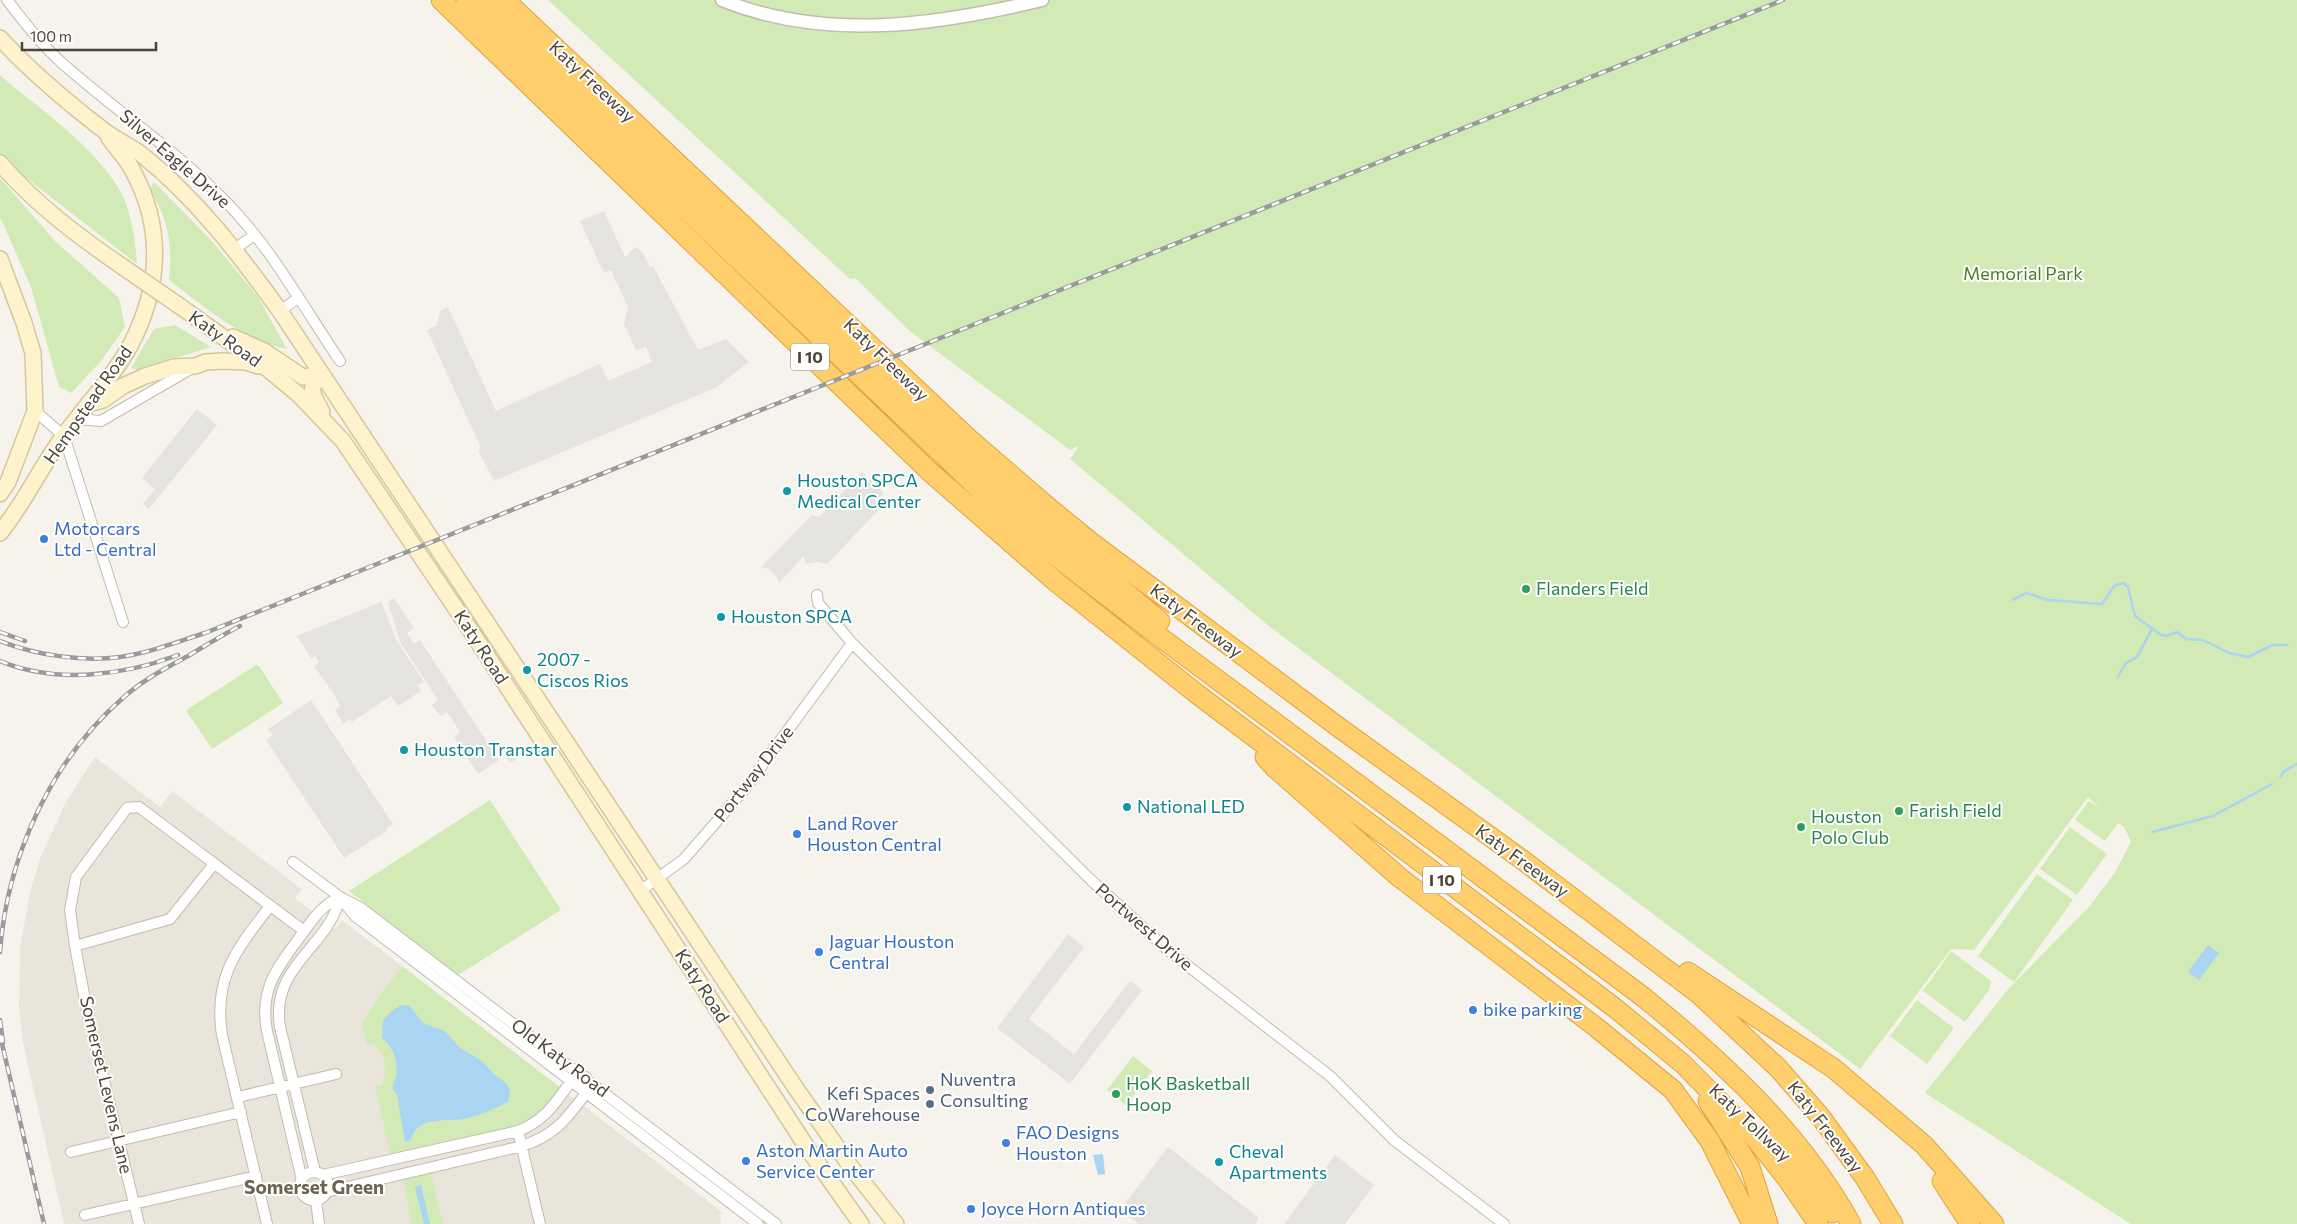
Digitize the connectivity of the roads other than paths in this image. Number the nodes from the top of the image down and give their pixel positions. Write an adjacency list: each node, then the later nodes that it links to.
1 (7, 0): 12 (street, Silver Eagle Drive)
2 (441, 0): 32 (highway, I 10)
3 (466, 0): 57 (highway)
4 (486, 0): 57 (highway)
5 (505, 0): 38 (highway, Katy Freeway)
6 (722, 0): 7 (street)
7 (1042, 0)
8 (0, 38): 9 (main road)
9 (6, 50): 10 (main road)
10 (103, 130): 13 (main road, Katy Road); 23 (main road, Hempstead Road)
11 (0, 163): 17 (main road, Katy Road, bridge)
12 (254, 235): 13 (street); 15 (street, Silver Eagle Drive)
13 (235, 249): 16 (main road, Katy Road)
14 (0, 259): 22 (main road)
15 (298, 298): 16 (street); 18 (street, Silver Eagle Drive)
16 (280, 311): 21 (main road, Katy Road)
17 (216, 330): 20 (main road, Katy Road); 21 (main road)
18 (340, 361)
19 (195, 366): 20 (main road); 23 (main road); 24 (street)
20 (269, 370): 25 (main road, Katy Road)
21 (321, 375): 25 (main road); 33 (main road, Katy Road)
22 (35, 404): 26 (street); 27 (main road, Hempstead Road)
23 (88, 404): 24 (main road, Hempstead Road)
24 (77, 419): 26 (main road, Hempstead Road)
25 (328, 424): 34 (main road, Katy Road)
26 (64, 436): 28 (main road, Hempstead Road); 30 (street)
27 (0, 494)
28 (0, 532)
29 (817, 595): 31 (street, Portwest Drive)
30 (123, 622)
31 (852, 643): 40 (street, Portway Drive); 84 (street, Portwest Drive)
32 (1239, 725): 49 (highway, I 10); 69 (highway)
33 (559, 734): 34 (main road); 35 (main road, Katy Road)
34 (546, 747): 36 (main road, Katy Road)
35 (634, 848): 36 (main road); 40 (main road, Katy Road)
36 (619, 859): 41 (main road, Katy Road)
37 (293, 862): 42 (street, Old Katy Road)
38 (1524, 862): 59 (highway); 92 (highway, Katy Freeway)
39 (214, 864): 43 (street, Somerset Levens Lane); 46 (street); 46 (street, Somerset Levens Lane)
40 (656, 880): 41 (street, Portway Drive); 83 (main road, Katy Road)
41 (640, 891): 82 (main road, Katy Road)
42 (340, 897): 44 (street); 47 (street); 48 (street, Old Katy Road)
43 (270, 906): 44 (street, Somerset Levens Lane); 56 (street)
44 (304, 931): 45 (street)
45 (298, 940): 47 (street); 54 (street)
46 (75, 946): 61 (street, Somerset Levens Lane)
47 (308, 948): 53 (street)
48 (459, 988): 51 (street, Old Katy Road); 52 (street, Old Katy Road)
49 (1648, 1033): 87 (highway); 88 (highway, I 10); 89 (highway, Katy Tollway)
50 (336, 1074): 53 (street)
51 (586, 1077): 52 (street); 55 (street); 70 (street, Old Katy Road)
52 (572, 1080): 55 (street, Old Katy Road); 60 (street)
53 (294, 1084): 54 (street); 66 (street)
54 (280, 1087): 56 (street); 68 (street)
55 (587, 1092): 62 (street); 72 (street, Old Katy Road)
56 (238, 1097): 58 (street)
57 (1772, 1111): 90 (highway); 91 (highway)
58 (241, 1112): 61 (street); 67 (street)
59 (1894, 1120): 93 (highway); 94 (highway)
60 (518, 1131): 62 (street); 64 (street)
61 (119, 1141): 63 (street); 74 (street, Somerset Levens Lane)
62 (522, 1146): 65 (street); 79 (street)
63 (71, 1152)
64 (414, 1154): 65 (street); 66 (street)
65 (418, 1171): 71 (street)
66 (319, 1174): 68 (street); 71 (street)
67 (256, 1176): 74 (street); 77 (street)
68 (302, 1180): 73 (street)
69 (1729, 1181): 85 (highway); 86 (highway)
70 (732, 1190): 72 (street); 81 (street, Old Katy Road)
71 (326, 1192): 73 (street)
72 (726, 1199): 80 (street, Old Katy Road)
73 (316, 1200): 78 (street)
74 (134, 1204): 75 (street); 76 (street, Somerset Levens Lane)
75 (85, 1215)
76 (139, 1224)
77 (267, 1224)
78 (319, 1224)
79 (540, 1224)
80 (758, 1224)
81 (776, 1224)
82 (861, 1224)
83 (896, 1224)
84 (1504, 1224)
85 (1738, 1224)
86 (1752, 1224)
87 (1768, 1224)
88 (1818, 1224)
89 (1839, 1224)
90 (1851, 1224)
91 (1858, 1224)
92 (1893, 1224)
93 (1970, 1224)
94 (1994, 1224)

